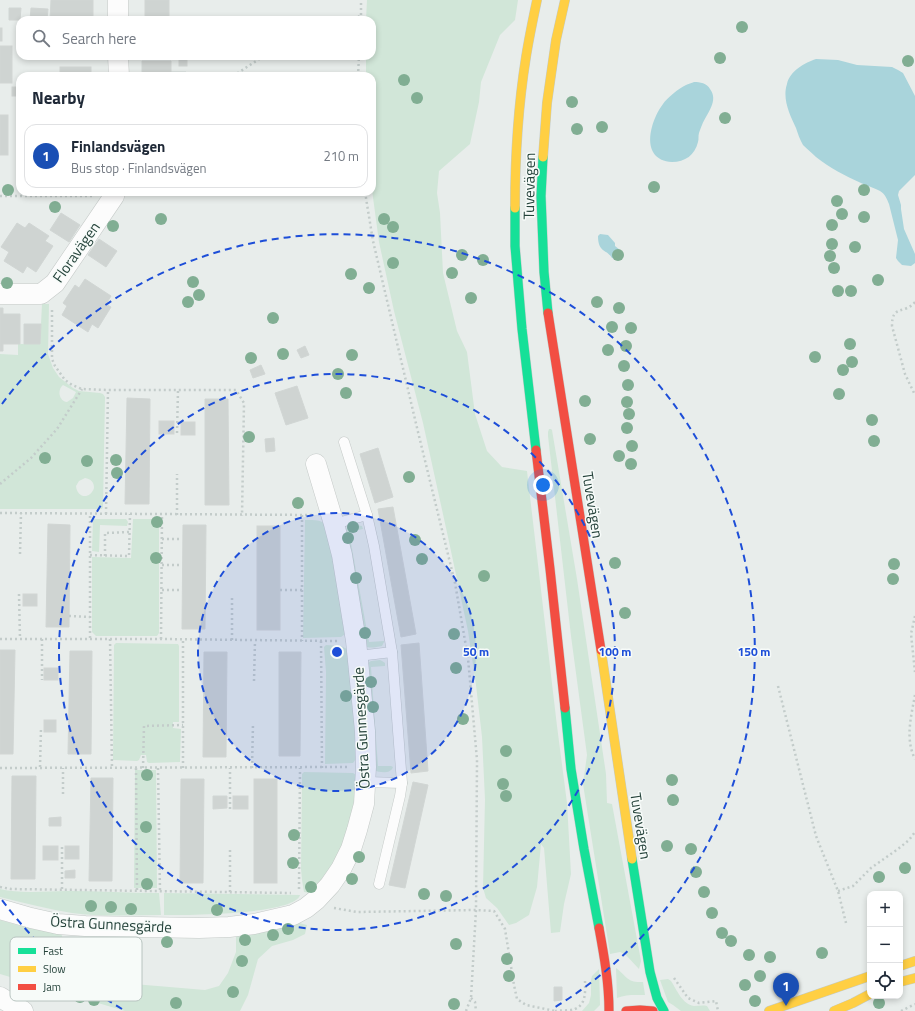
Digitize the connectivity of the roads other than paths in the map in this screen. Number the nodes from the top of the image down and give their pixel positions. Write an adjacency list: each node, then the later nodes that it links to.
1 (118, 0): 4 (street)
2 (537, 0): 27 (main road, Tuvevägen)
3 (565, 0): 30 (main road, Tuvevägen)
4 (118, 16)
5 (118, 60): 6 (street)
6 (119, 72)
7 (113, 196): 8 (street, Floravägen)
8 (0, 294)
9 (344, 442): 11 (lane)
10 (316, 464): 12 (street, Östra Gunnesgärde)
11 (367, 515): 12 (lane); 14 (lane)
12 (332, 519): 13 (street, Östra Gunnesgärde)
13 (357, 649): 14 (lane); 15 (street, Östra Gunnesgärde)
14 (392, 652): 16 (lane)
15 (366, 774): 16 (lane); 18 (street, Östra Gunnesgärde)
16 (402, 783): 17 (lane)
17 (379, 884)
18 (0, 909)
19 (915, 961): 20 (main road)
20 (903, 965)
21 (867, 977): 31 (main road)
22 (915, 978): 23 (main road)
23 (903, 981)
24 (867, 996): 32 (main road)
25 (0, 997): 26 (street)
26 (23, 1011)
27 (609, 1011)
28 (626, 1011): 29 (main road)
29 (653, 1011)
30 (664, 1011)
31 (769, 1011)
32 (834, 1011)

